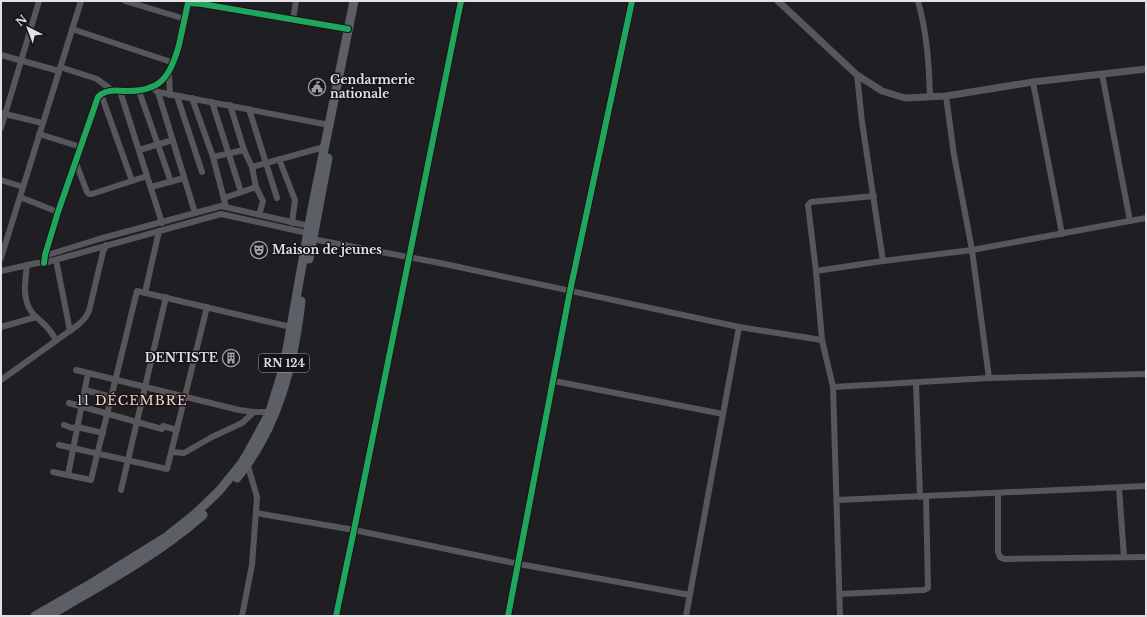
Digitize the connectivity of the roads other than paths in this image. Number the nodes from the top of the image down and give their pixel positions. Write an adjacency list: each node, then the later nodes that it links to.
1 (39, 1): 18 (street)
2 (81, 1): 15 (street)
3 (125, 1): 13 (street)
4 (296, 1): 14 (street)
5 (354, 1): 16 (main road, RN 124)
6 (360, 1): 79 (main road, RN 124)
7 (462, 1): 84 (street)
8 (632, 1): 92 (street)
9 (778, 1): 24 (street)
10 (918, 1): 34 (street)
11 (188, 2): 12 (street); 13 (street)
12 (219, 4): 14 (street)
13 (185, 19): 19 (street)
14 (293, 19): 16 (street)
15 (72, 29): 19 (street); 21 (street)
16 (348, 29): 41 (main road, RN 124)
17 (1, 55): 18 (street)
18 (21, 60): 21 (street); 39 (street)
19 (174, 63): 22 (street)
20 (1146, 68): 23 (street)
21 (60, 69): 28 (street); 40 (street)
22 (169, 74): 26 (street); 32 (street)
23 (1102, 74): 25 (street); 75 (street)
24 (857, 75): 34 (street); 66 (street)
25 (1034, 82): 33 (street); 80 (street)
26 (150, 88): 29 (street); 30 (street)
27 (120, 90): 28 (street); 29 (street); 48 (street)
28 (113, 91): 31 (street)
29 (139, 91): 45 (street)
30 (158, 92): 32 (street); 44 (street)
31 (101, 94): 46 (street); 60 (street)
32 (173, 95): 35 (street); 56 (street)
33 (946, 96): 34 (street); 82 (street)
34 (930, 97)
35 (192, 98): 36 (street); 51 (street)
36 (212, 102): 37 (street); 50 (street)
37 (230, 105): 38 (street); 49 (street)
38 (249, 109): 41 (street); 54 (street)
39 (3, 113): 40 (street); 42 (street)
40 (42, 123): 43 (street)
41 (328, 125): 47 (main road, RN 124)
42 (1, 128)
43 (39, 134): 46 (street); 62 (street)
44 (173, 140): 45 (street); 58 (street)
45 (158, 145): 48 (street); 61 (street)
46 (81, 147): 53 (street)
47 (324, 147): 52 (street); 79 (main road, RN 124)
48 (139, 150): 57 (street)
49 (244, 150): 50 (street); 55 (street)
50 (229, 154): 51 (street); 65 (street)
51 (214, 157): 68 (street)
52 (279, 159): 54 (street); 77 (street)
53 (76, 163): 60 (street); 71 (street)
54 (266, 163): 55 (street); 69 (street)
55 (252, 167): 64 (street)
56 (202, 172)
57 (147, 176): 60 (street); 63 (street)
58 (184, 178): 61 (street); 72 (street)
59 (1, 180): 62 (street)
60 (132, 181)
61 (171, 182): 63 (street)
62 (23, 187): 67 (street)
63 (151, 187): 76 (street)
64 (256, 187): 65 (street); 73 (street)
65 (242, 192): 68 (street)
66 (874, 196): 87 (street); 91 (street)
67 (20, 197): 71 (street); 85 (street)
68 (224, 198): 70 (street)
69 (277, 198)
70 (226, 207): 72 (street); 73 (street)
71 (58, 212): 83 (street)
72 (195, 213): 76 (street)
73 (260, 215): 77 (street)
74 (1146, 218): 75 (street)
75 (1130, 220): 80 (street)
76 (162, 222): 81 (street)
77 (292, 222): 79 (street)
78 (159, 231): 79 (street); 81 (street); 93 (street)
79 (309, 232): 84 (street); 98 (main road, RN 124); 131 (main road, RN 124)
80 (1062, 234): 82 (street)
81 (107, 242): 83 (street); 86 (street); 100 (street)
82 (972, 250): 87 (street); 106 (street)
83 (45, 255): 88 (street)
84 (410, 257): 92 (street); 143 (street)
85 (1, 258)
86 (56, 260): 88 (street); 100 (street)
87 (883, 261): 91 (street)
88 (41, 263): 89 (street)
89 (27, 265): 90 (street); 96 (street)
90 (1, 271)
91 (816, 271): 102 (street)
92 (570, 291): 99 (street); 109 (street)
93 (145, 293): 94 (street); 107 (street)
94 (166, 297): 95 (street); 111 (street)
95 (207, 307): 98 (street); 114 (street)
96 (36, 317): 97 (street); 101 (street)
97 (1, 327)
98 (291, 327): 119 (main road, RN 124)
99 (739, 327): 102 (street); 121 (street)
100 (70, 331): 101 (street)
101 (56, 340): 108 (street)
102 (822, 340): 112 (street)
103 (76, 370): 104 (street)
104 (88, 373): 107 (street); 113 (street)
105 (1146, 374): 106 (street)
106 (989, 378): 110 (street)
107 (115, 379): 111 (street); 115 (street)
108 (1, 380)
109 (554, 381): 121 (street); 147 (street)
110 (916, 382): 112 (street); 140 (street)
111 (146, 386): 114 (street); 122 (street)
112 (833, 387): 141 (street)
113 (85, 390): 115 (street); 117 (street)
114 (186, 396): 118 (street); 125 (street)
115 (111, 397): 120 (street)
116 (69, 403): 117 (street)
117 (81, 407): 120 (street); 124 (street)
118 (254, 412): 119 (street); 129 (street)
119 (270, 412): 131 (main road, RN 124)
120 (107, 414): 122 (street); 126 (street)
121 (723, 414): 150 (street)
122 (137, 422): 125 (street); 132 (street)
123 (64, 425): 124 (street)
124 (78, 427): 126 (street); 128 (street)
125 (177, 430): 129 (street)
126 (102, 433): 130 (street)
127 (59, 445): 128 (street)
128 (74, 448): 130 (street); 135 (street)
129 (172, 452): 132 (street)
130 (98, 453): 132 (street); 135 (street)
131 (252, 453): 133 (main road, RN 124); 144 (main road, RN 124)
132 (128, 459): 138 (street)
133 (248, 466): 142 (street); 144 (main road, RN 124)
134 (52, 472): 135 (street)
135 (68, 475)
136 (1146, 486): 137 (street)
137 (1119, 488): 139 (street); 145 (street)
138 (121, 490)
139 (998, 493): 140 (street); 145 (street)
140 (923, 496): 141 (street); 149 (street)
141 (837, 500): 149 (street)
142 (256, 513): 143 (street); 153 (street)
143 (354, 530): 147 (street); 154 (street)
144 (161, 544): 148 (main road, RN 124)
145 (1124, 557): 146 (street)
146 (1146, 557)
147 (519, 564): 150 (street); 155 (street)
148 (105, 579): 151 (main road, RN 124); 152 (main road, RN 124)
149 (840, 594): 157 (street)
150 (690, 595): 156 (street)
151 (36, 616)
152 (48, 616)
153 (242, 616)
154 (336, 616)
155 (508, 616)
156 (686, 616)
157 (840, 616)

